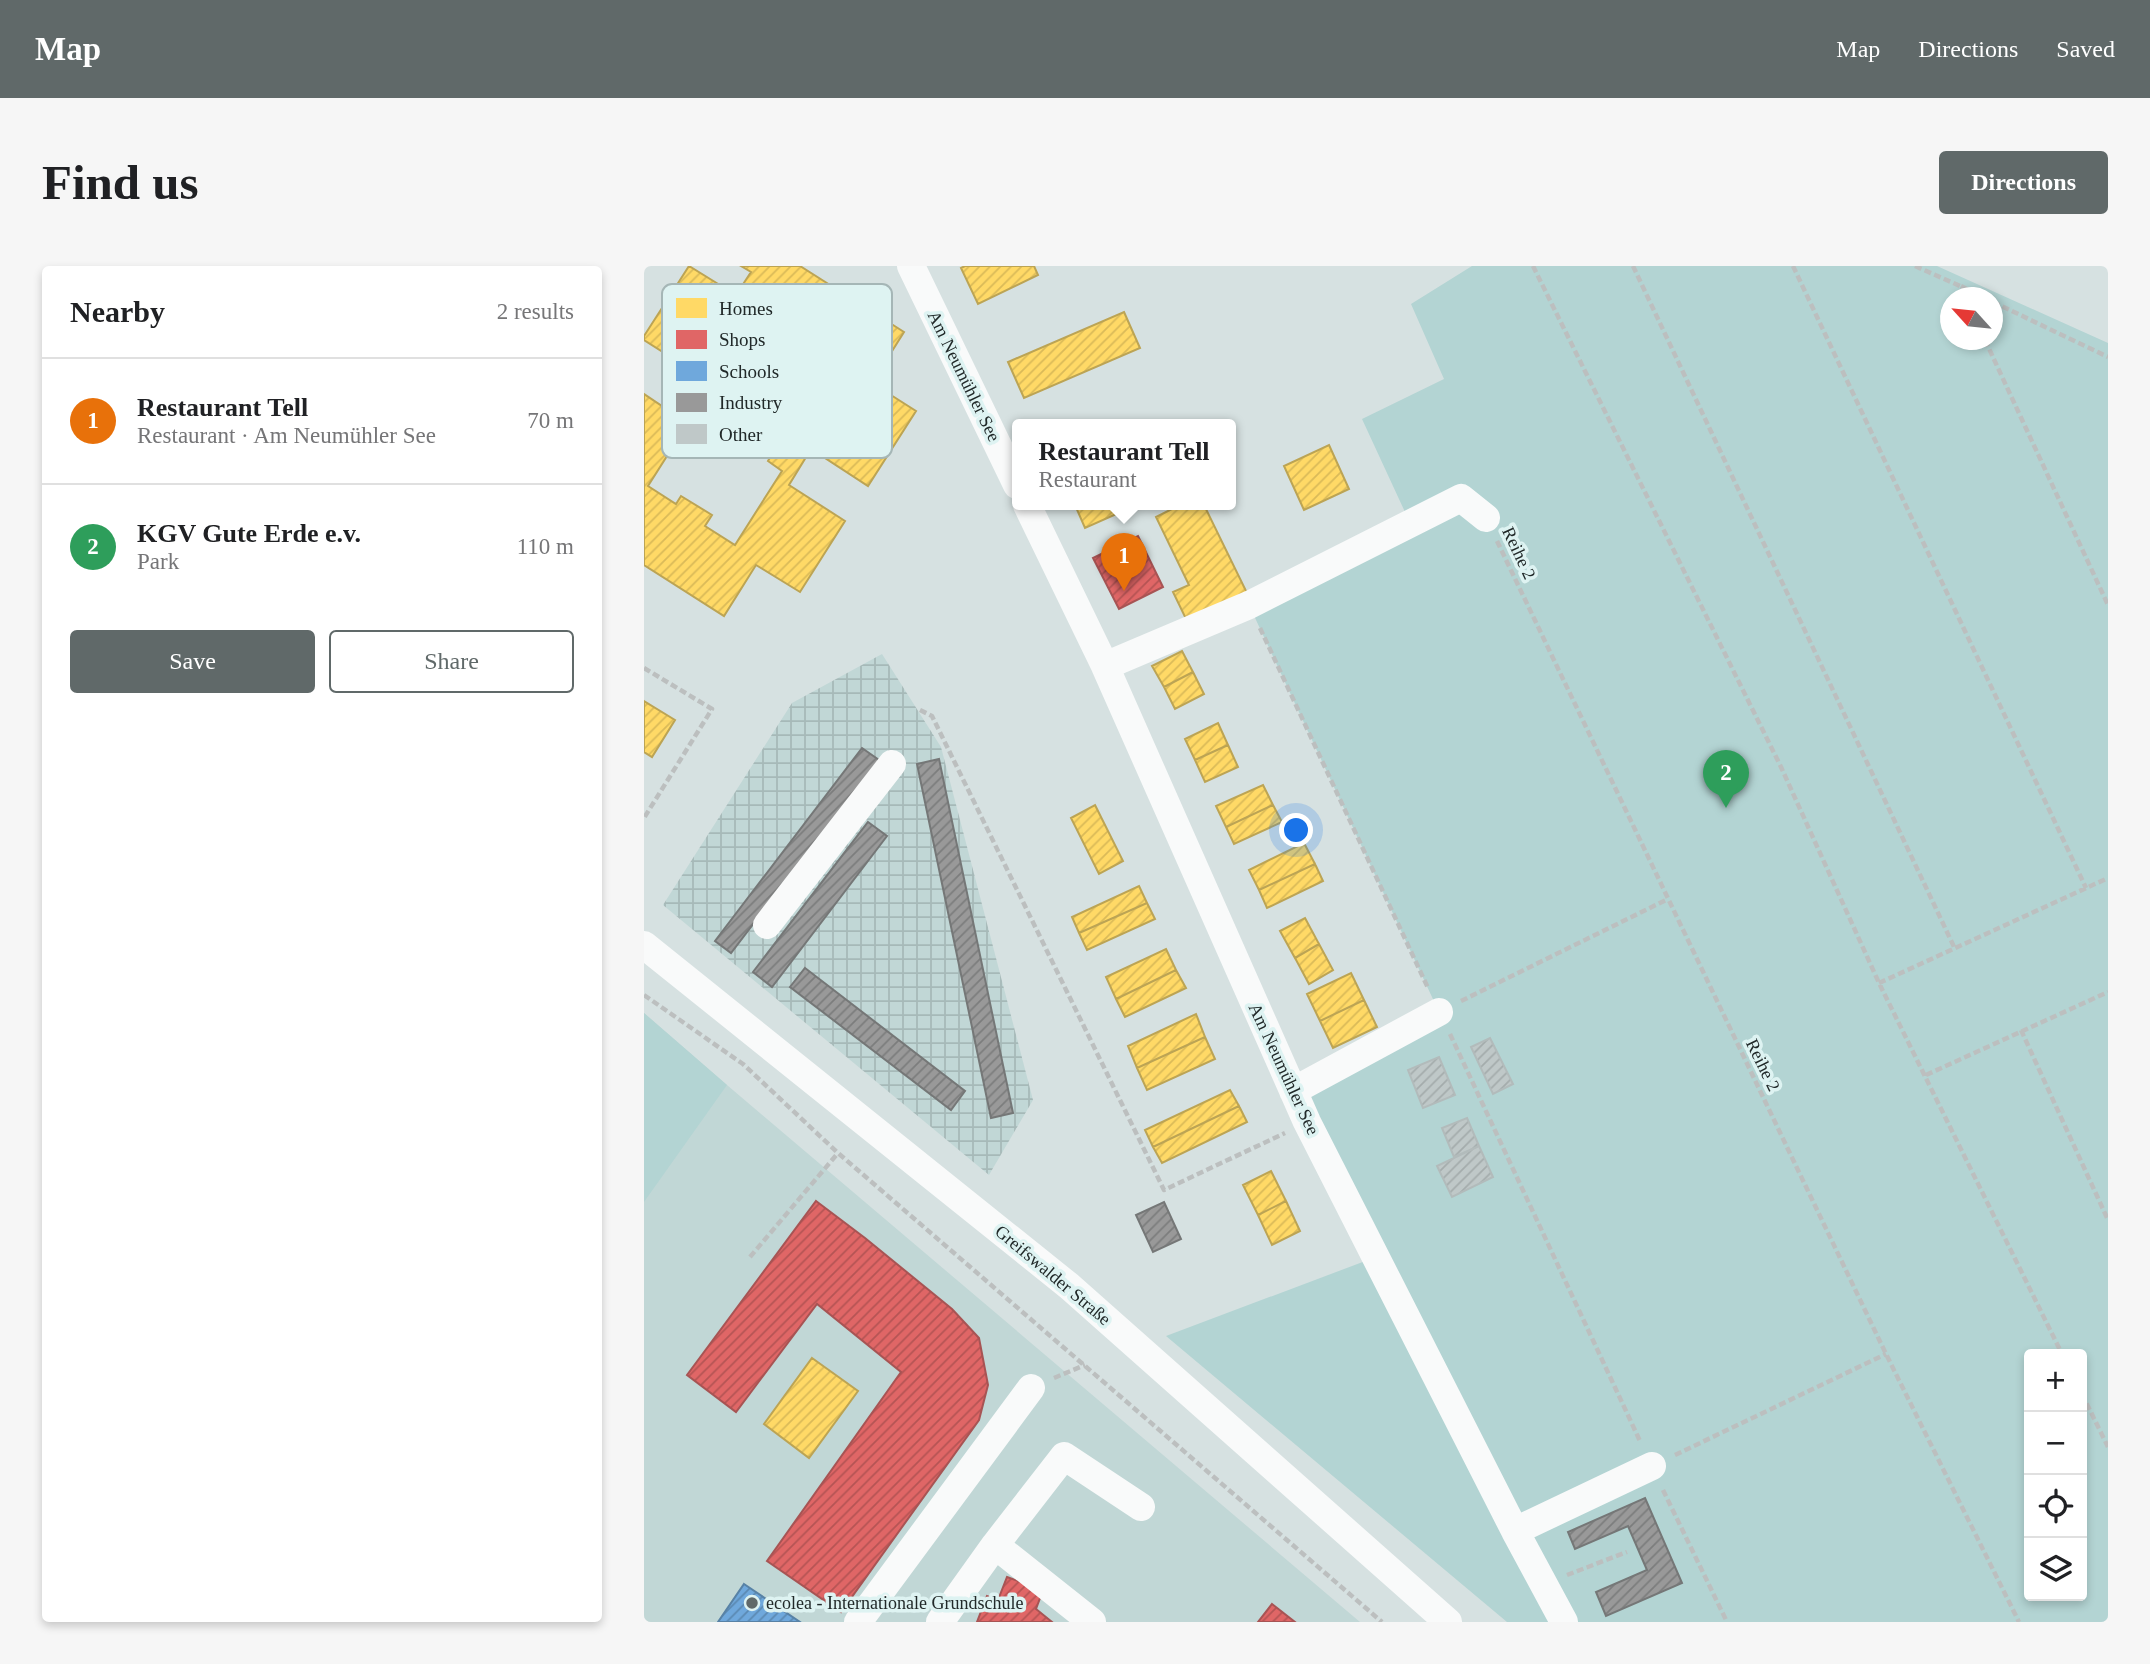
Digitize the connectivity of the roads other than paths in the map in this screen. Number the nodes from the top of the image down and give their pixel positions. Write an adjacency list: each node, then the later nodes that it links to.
1 (911, 266): 2 (street, Am Neumühler See)
2 (1012, 475)
3 (1029, 510): 5 (street, Am Neumühler See)
4 (1486, 518): 5 (street)
5 (1105, 666): 10 (street, Am Neumühler See)
6 (892, 764): 7 (street)
7 (767, 925)
8 (644, 945): 19 (street, Greifswalder Straße)
9 (1439, 1012): 10 (street)
10 (1293, 1091): 14 (street, Am Neumühler See)
11 (1031, 1388): 16 (street)
12 (1652, 1466): 14 (street)
13 (1141, 1507): 15 (street)
14 (1515, 1531): 20 (street, Am Neumühler See)
15 (995, 1545): 17 (street); 18 (street)
16 (858, 1622)
17 (940, 1622)
18 (1092, 1622)
19 (1448, 1622)
20 (1564, 1622)

